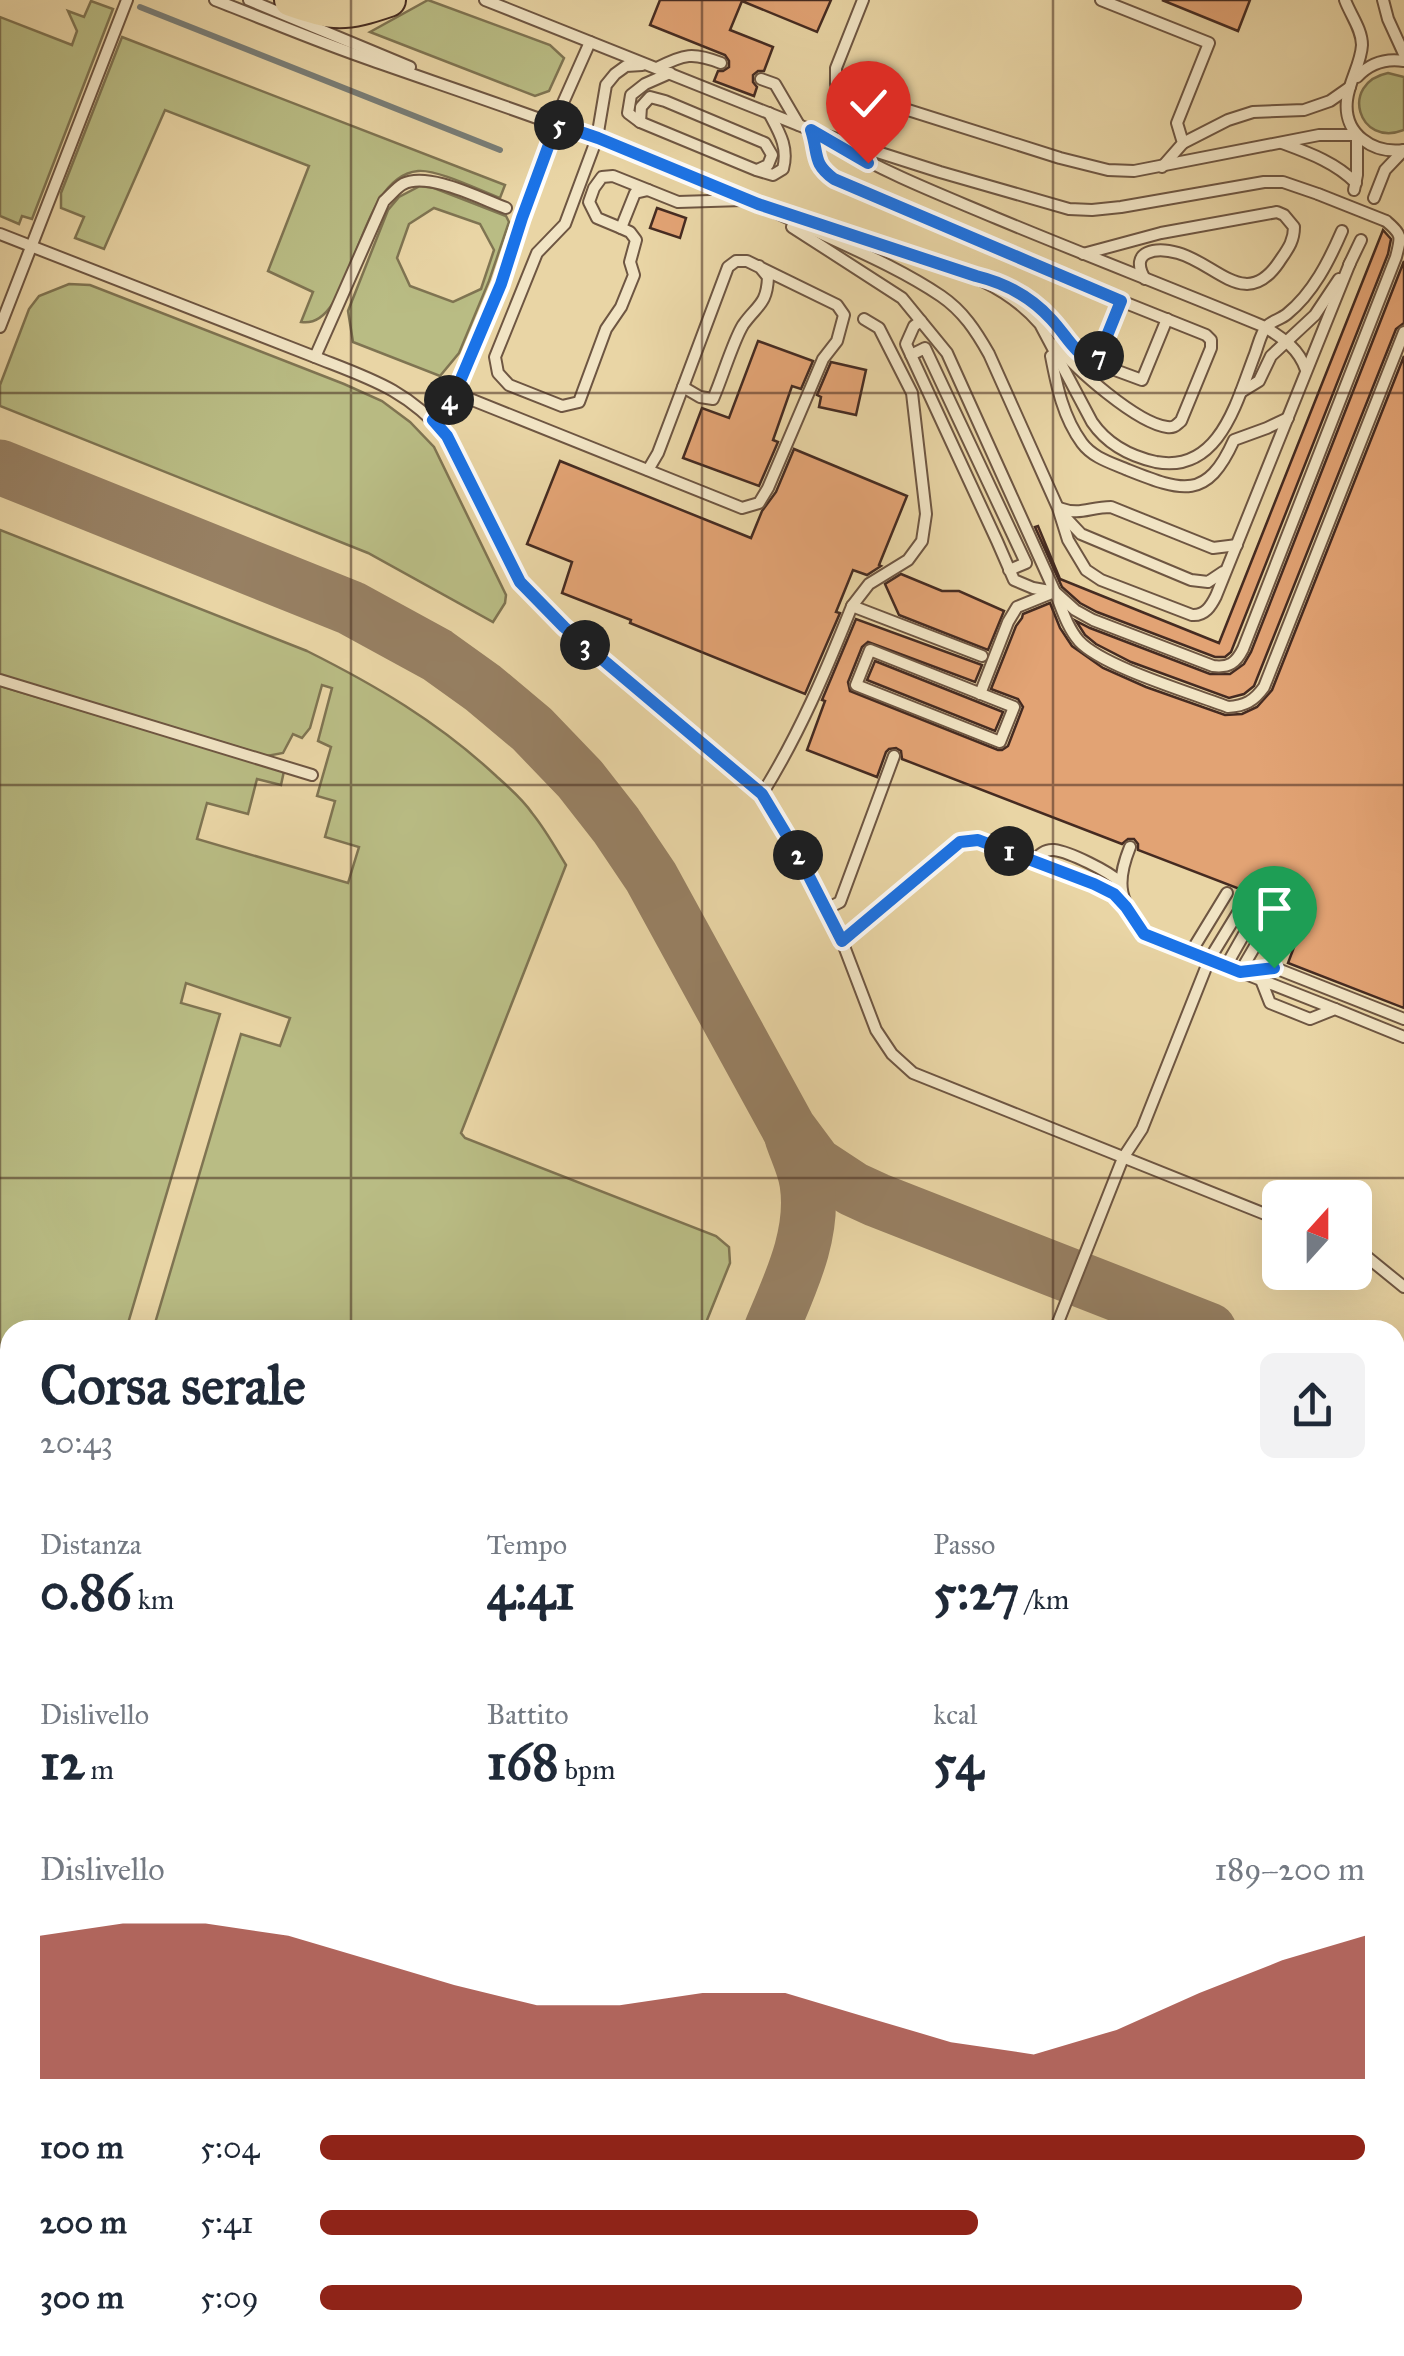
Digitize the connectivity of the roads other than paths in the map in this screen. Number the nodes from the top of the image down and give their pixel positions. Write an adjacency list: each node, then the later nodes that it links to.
1 (127, 0): 41 (lane)
2 (215, 0): 19 (lane)
3 (249, 0): 19 (lane)
4 (291, 0): 5 (main road)
5 (388, 0)
6 (485, 0): 11 (lane)
7 (864, 0): 29 (lane)
8 (1101, 0): 26 (lane)
9 (1345, 0): 18 (lane)
10 (1383, 0): 12 (lane)
11 (590, 42): 15 (lane); 22 (lane)
12 (1404, 54)
13 (1404, 61): 18 (lane)
14 (722, 63): 15 (lane)
15 (653, 66): 16 (lane); 25 (lane)
16 (671, 73): 20 (lane); 21 (lane)
17 (761, 79): 23 (lane)
18 (1352, 84): 24 (lane); 26 (lane)
19 (473, 94): 22 (lane)
20 (770, 113): 23 (lane); 30 (lane)
21 (640, 122): 30 (lane); 30 (lane)
22 (554, 123): 25 (lane); 64 (lane)
23 (811, 130): 37 (lane, bridge); 43 (lane); 48 (lane)
24 (1357, 134): 27 (lane); 27 (lane); 28 (lane)
25 (598, 138): 33 (lane); 35 (lane)
26 (1183, 143): 29 (lane)
27 (1280, 143): 29 (lane)
28 (1404, 150): 32 (lane)
29 (1161, 167)
30 (756, 170)
31 (648, 190): 33 (lane); 35 (lane); 35 (lane)
32 (1374, 198)
33 (752, 202): 46 (lane); 51 (lane); 68 (lane)
34 (506, 208): 59 (lane)
35 (622, 228)
36 (1181, 230): 42 (lane); 42 (lane); 43 (lane)
37 (1400, 231): 72 (lane)
38 (1342, 232): 54 (lane)
39 (0, 234): 41 (lane)
40 (1361, 240): 44 (lane)
41 (31, 246): 53 (lane); 59 (lane)
42 (1177, 252): 47 (lane)
43 (1083, 254): 47 (lane)
44 (1350, 263): 56 (lane); 61 (lane)
45 (758, 266): 62 (lane); 62 (lane); 67 (lane)
46 (976, 276): 52 (lane); 60 (lane)
47 (1145, 280): 54 (lane)
48 (1121, 301): 49 (lane); 60 (lane)
49 (1167, 318): 52 (lane); 60 (lane)
50 (864, 320): 73 (lane)
51 (921, 321): 58 (lane); 72 (lane)
52 (1040, 324): 57 (lane)
53 (0, 327)
54 (1265, 327): 56 (lane); 63 (lane)
55 (1404, 332): 72 (lane)
56 (1286, 340): 61 (lane); 63 (lane)
57 (1049, 343): 63 (lane); 65 (lane)
58 (910, 355): 71 (lane); 71 (lane)
59 (315, 357): 66 (lane)
60 (1096, 363)
61 (1307, 371): 65 (lane)
62 (683, 387): 67 (lane)
63 (1240, 392)
64 (455, 393): 66 (lane); 67 (lane)
65 (1288, 417): 69 (lane)
66 (433, 420): 79 (lane)
67 (648, 470)
68 (1058, 508): 69 (lane); 70 (lane); 70 (lane)
69 (1237, 545): 70 (lane)
70 (1228, 566)
71 (1010, 570): 72 (lane)
72 (1055, 592): 76 (lane)
73 (852, 606): 74 (lane); 79 (lane)
74 (982, 656)
75 (0, 680): 78 (lane)
76 (980, 694): 76 (lane)
77 (894, 756): 87 (lane)
78 (312, 775)
79 (762, 794): 87 (lane)
80 (1130, 847): 82 (lane)
81 (1033, 861): 82 (lane); 86 (lane); 89 (lane)
82 (1120, 882): 86 (lane)
83 (1226, 893): 90 (lane)
84 (1245, 901): 91 (lane)
85 (1260, 906): 92 (lane)
86 (1126, 907): 90 (lane)
87 (826, 909): 89 (lane)
88 (1274, 912): 93 (lane)
89 (842, 941): 98 (lane)
90 (1190, 952): 91 (lane)
91 (1209, 960): 92 (lane); 98 (lane)
92 (1226, 966): 93 (lane)
93 (1240, 972): 94 (lane); 96 (lane)
94 (1260, 980): 95 (lane); 95 (lane)
95 (1335, 1009): 97 (lane)
96 (1404, 1019)
97 (1404, 1036)
98 (1124, 1158): 99 (lane); 102 (lane)
99 (1262, 1213)
100 (1372, 1262): 101 (lane)
101 (1404, 1286)
102 (1059, 1320)

